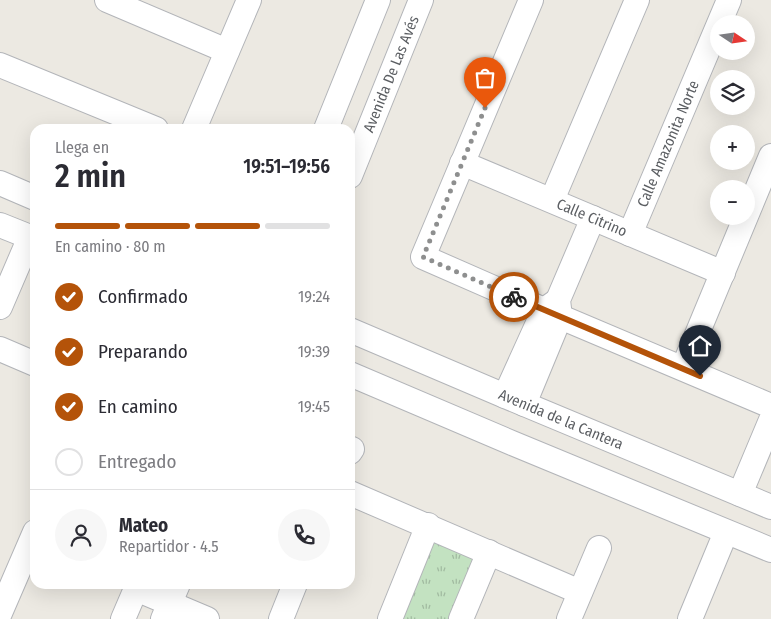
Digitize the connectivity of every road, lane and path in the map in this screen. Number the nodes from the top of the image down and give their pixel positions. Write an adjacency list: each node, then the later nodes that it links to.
1 (107, 0): 8 (street)
2 (249, 0): 8 (street)
3 (378, 0): 12 (street)
4 (421, 0): 15 (street, Avenida De Las Avés)
5 (531, 0): 14 (street)
6 (637, 0): 18 (street)
7 (729, 0): 21 (street, Calle Amazonita Norte)
8 (227, 51): 11 (street)
9 (0, 65): 10 (street)
10 (144, 124)
11 (196, 124)
12 (328, 124)
13 (771, 156): 24 (street)
14 (462, 162): 18 (street, Calle Citrino); 26 (street)
15 (355, 164)
16 (0, 183): 17 (street)
17 (30, 196)
18 (552, 200): 19 (street, Calle Citrino)
19 (593, 218): 21 (street, Calle Citrino); 26 (street)
20 (2, 233): 22 (street)
21 (630, 234): 24 (street, Calle Citrino)
22 (30, 238)
23 (30, 244): 25 (street)
24 (723, 273): 30 (street)
25 (0, 307)
26 (554, 309): 30 (street); 32 (street)
27 (355, 332): 32 (street, Avenida de la Cantera)
28 (0, 349): 29 (street)
29 (30, 362)
30 (683, 368): 33 (street)
31 (355, 376): 39 (street)
32 (514, 400): 35 (street, Avenida de la Cantera)
33 (771, 406)
34 (771, 420): 35 (street)
35 (740, 494): 37 (street, Avenida de la Cantera)
36 (355, 495): 38 (street)
37 (771, 507)
38 (428, 525): 43 (street); 53 (street)
39 (726, 532): 42 (street); 56 (street)
40 (30, 543): 49 (street)
41 (599, 548): 47 (street)
42 (771, 550)
43 (489, 552): 47 (street); 54 (street)
44 (136, 589): 50 (street)
45 (143, 589): 48 (street)
46 (293, 589): 52 (street)
47 (580, 592): 55 (street)
48 (170, 602): 51 (street)
49 (1, 606)
50 (130, 617)
51 (207, 619)
52 (281, 619)
53 (390, 619)
54 (461, 619)
55 (569, 619)
56 (690, 619)

